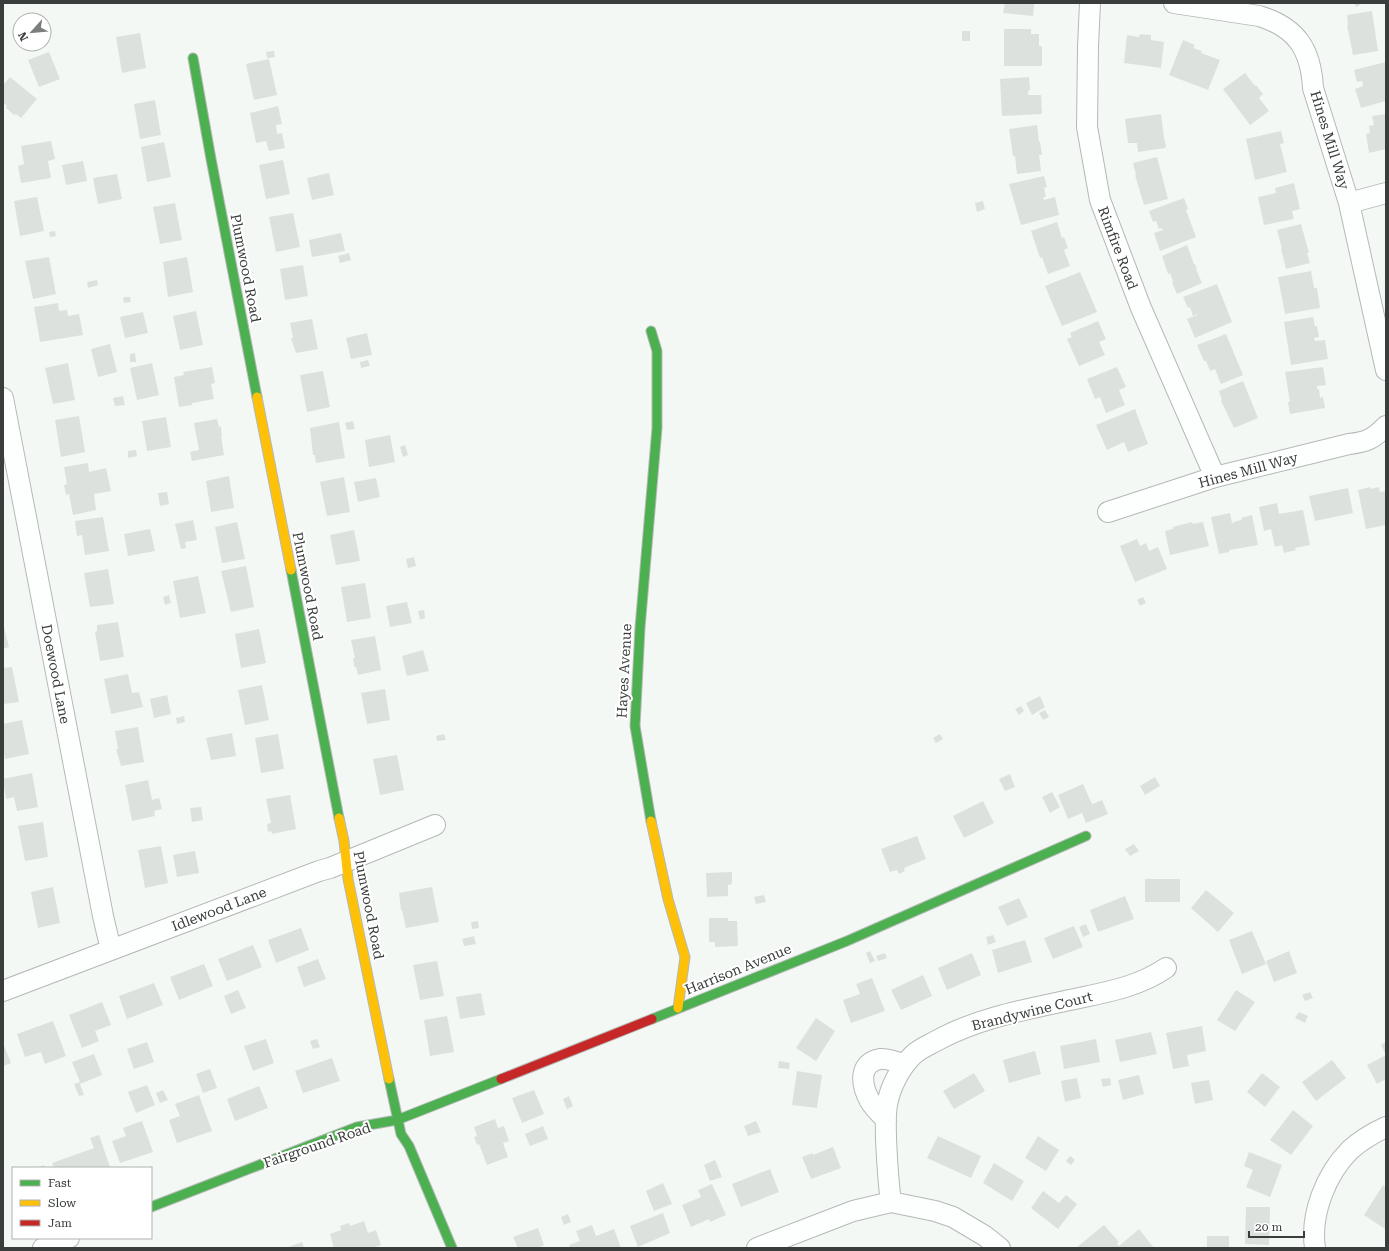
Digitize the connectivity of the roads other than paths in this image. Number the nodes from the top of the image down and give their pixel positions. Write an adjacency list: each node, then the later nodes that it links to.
1 (1090, 3): 10 (street, Rimfire Road)
2 (1174, 3): 5 (street, Hines Mill Way)
3 (193, 58): 14 (street, Plumwood Road)
4 (1386, 193): 5 (street)
5 (1349, 202): 7 (street, Hines Mill Way)
6 (651, 331): 18 (street, Hayes Avenue)
7 (1386, 370)
8 (3, 398): 15 (street, Doewood Lane)
9 (1386, 426): 10 (street, Hines Mill Way)
10 (1215, 477): 11 (street, Hines Mill Way)
11 (1108, 512)
12 (435, 825): 14 (street, Idlewood Lane)
13 (1086, 836): 18 (street, Harrison Avenue)
14 (346, 861): 15 (street, Idlewood Lane); 20 (street, Plumwood Road)
15 (111, 950): 17 (street, Idlewood Lane)
16 (1166, 968): 19 (street, Brandywine Court)
17 (3, 991)
18 (678, 1008): 20 (street, Harrison Avenue)
19 (905, 1064): 21 (street, Brandywine Court); 21 (street)
20 (397, 1120): 24 (street, Fairground Road); 27 (street)
21 (886, 1120): 23 (street, Brandywine Court)
22 (1386, 1126): 30 (street)
23 (891, 1202): 28 (street); 29 (street)
24 (152, 1207)
25 (66, 1239): 26 (street)
26 (43, 1248)
27 (452, 1248)
28 (757, 1248)
29 (1000, 1248)
30 (1315, 1248)

